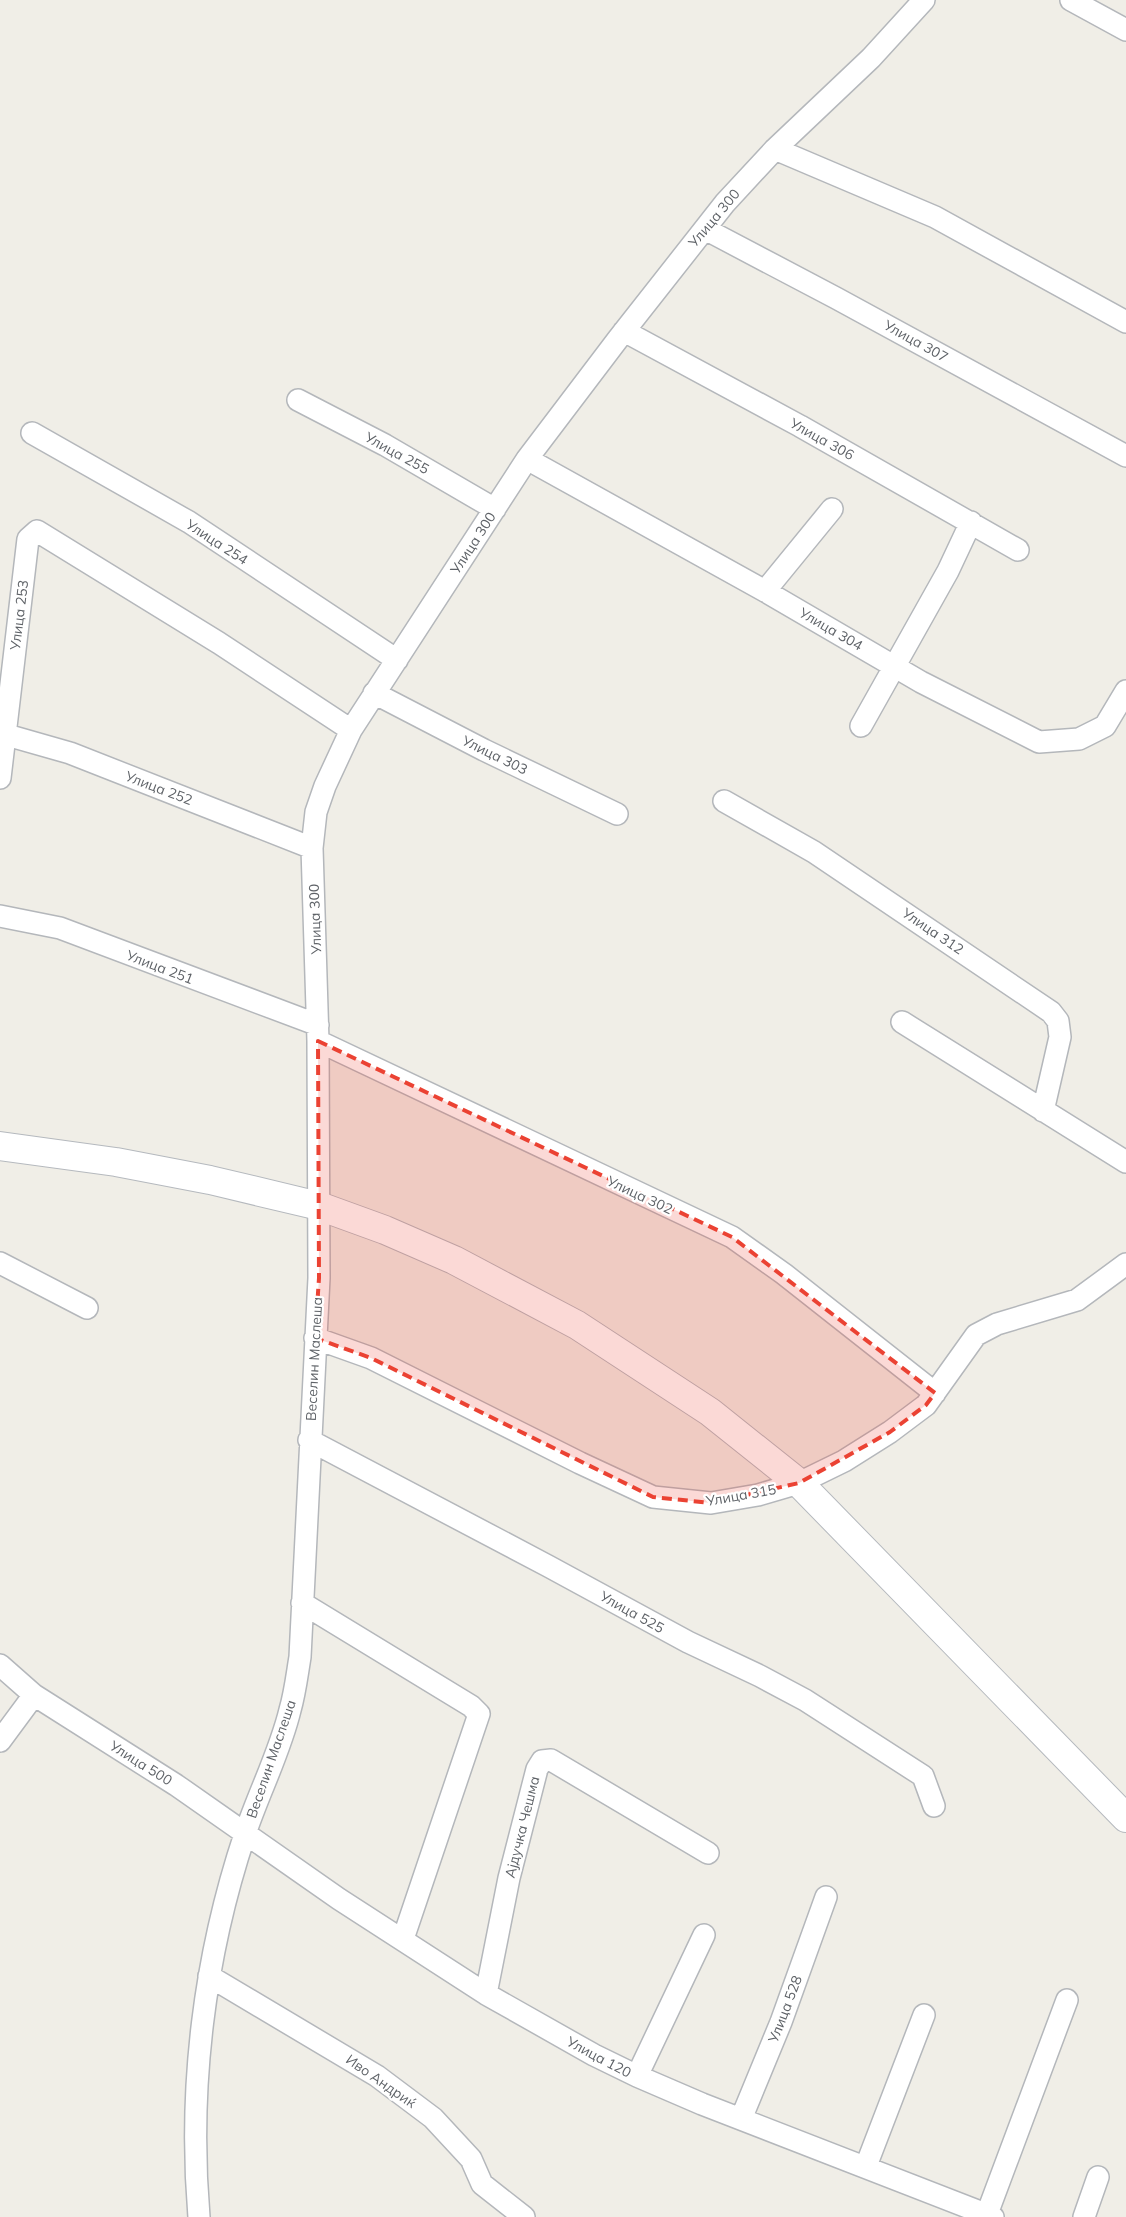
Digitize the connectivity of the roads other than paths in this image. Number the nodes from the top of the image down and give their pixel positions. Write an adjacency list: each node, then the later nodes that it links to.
1 (924, 0): 4 (street, Улица 300)
2 (1071, 0): 3 (street)
3 (1126, 30)
4 (775, 149): 5 (street, Улица 300); 6 (street)
5 (705, 229): 7 (street, Улица 300); 10 (street, Улица 307)
6 (1126, 322)
7 (624, 331): 11 (street, Улица 300); 14 (street, Улица 306)
8 (298, 400): 12 (street, Улица 255)
9 (32, 433): 17 (street, Улица 254)
10 (1126, 456)
11 (527, 459): 12 (street, Улица 300); 16 (street, Улица 304)
12 (495, 509): 17 (street, Улица 300)
13 (832, 509): 16 (street)
14 (971, 522): 15 (street, Улица 306); 18 (street)
15 (1018, 550)
16 (765, 591): 18 (street, Улица 304)
17 (397, 660): 20 (street, Улица 300)
18 (894, 665): 19 (street, Улица 304); 21 (street)
19 (1126, 690)
20 (374, 693): 22 (street, Улица 300); 26 (street, Улица 303)
21 (861, 726)
22 (351, 730): 23 (street, Улица 253); 27 (street, Улица 300)
23 (2, 733): 24 (street); 27 (street, Улица 252)
24 (0, 778)
25 (724, 801): 31 (street, Улица 312)
26 (617, 814)
27 (312, 848): 30 (street, Улица 300)
28 (0, 916): 30 (street, Улица 251)
29 (902, 1022): 31 (street)
30 (318, 1033): 34 (street, Улица 300); 39 (street, Улица 302)
31 (1042, 1111): 33 (street)
32 (0, 1146): 34 (main road)
33 (1126, 1162)
34 (319, 1206): 38 (street, Веселин Маслеша); 41 (main road)
35 (0, 1264): 37 (street)
36 (1126, 1264): 39 (street, Улица 315)
37 (87, 1308)
38 (315, 1338): 40 (street, Веселин Маслеша); 41 (street, Улица 315)
39 (935, 1393): 41 (street, Улица 315)
40 (309, 1440): 42 (street, Веселин Маслеша); 46 (street, Улица 525)
41 (799, 1483): 47 (main road)
42 (302, 1603): 48 (street, Веселин Маслеша); 52 (street)
43 (0, 1665): 44 (street)
44 (34, 1696): 45 (street); 48 (street, Улица 500)
45 (0, 1741)
46 (934, 1806)
47 (1126, 1818)
48 (245, 1834): 52 (street, Улица 120); 53 (street, Веселин Маслеша)
49 (708, 1853): 54 (street, Ајдучка Чешма)
50 (826, 1897): 58 (street, Улица 528)
51 (704, 1934): 57 (street)
52 (403, 1939): 54 (street, Улица 120)
53 (209, 1976): 62 (street, Веселин Маслеша); 63 (street, Иво Андриќ)
54 (486, 1994): 57 (street, Улица 120)
55 (1067, 2000): 61 (street)
56 (924, 2015): 59 (street)
57 (637, 2076): 58 (street, Улица 120)
58 (742, 2119): 59 (street, Улица 120)
59 (866, 2166): 61 (street, Улица 120)
60 (1098, 2177): 64 (street)
61 (990, 2216)
62 (199, 2217)
63 (524, 2217)
64 (1084, 2217)

